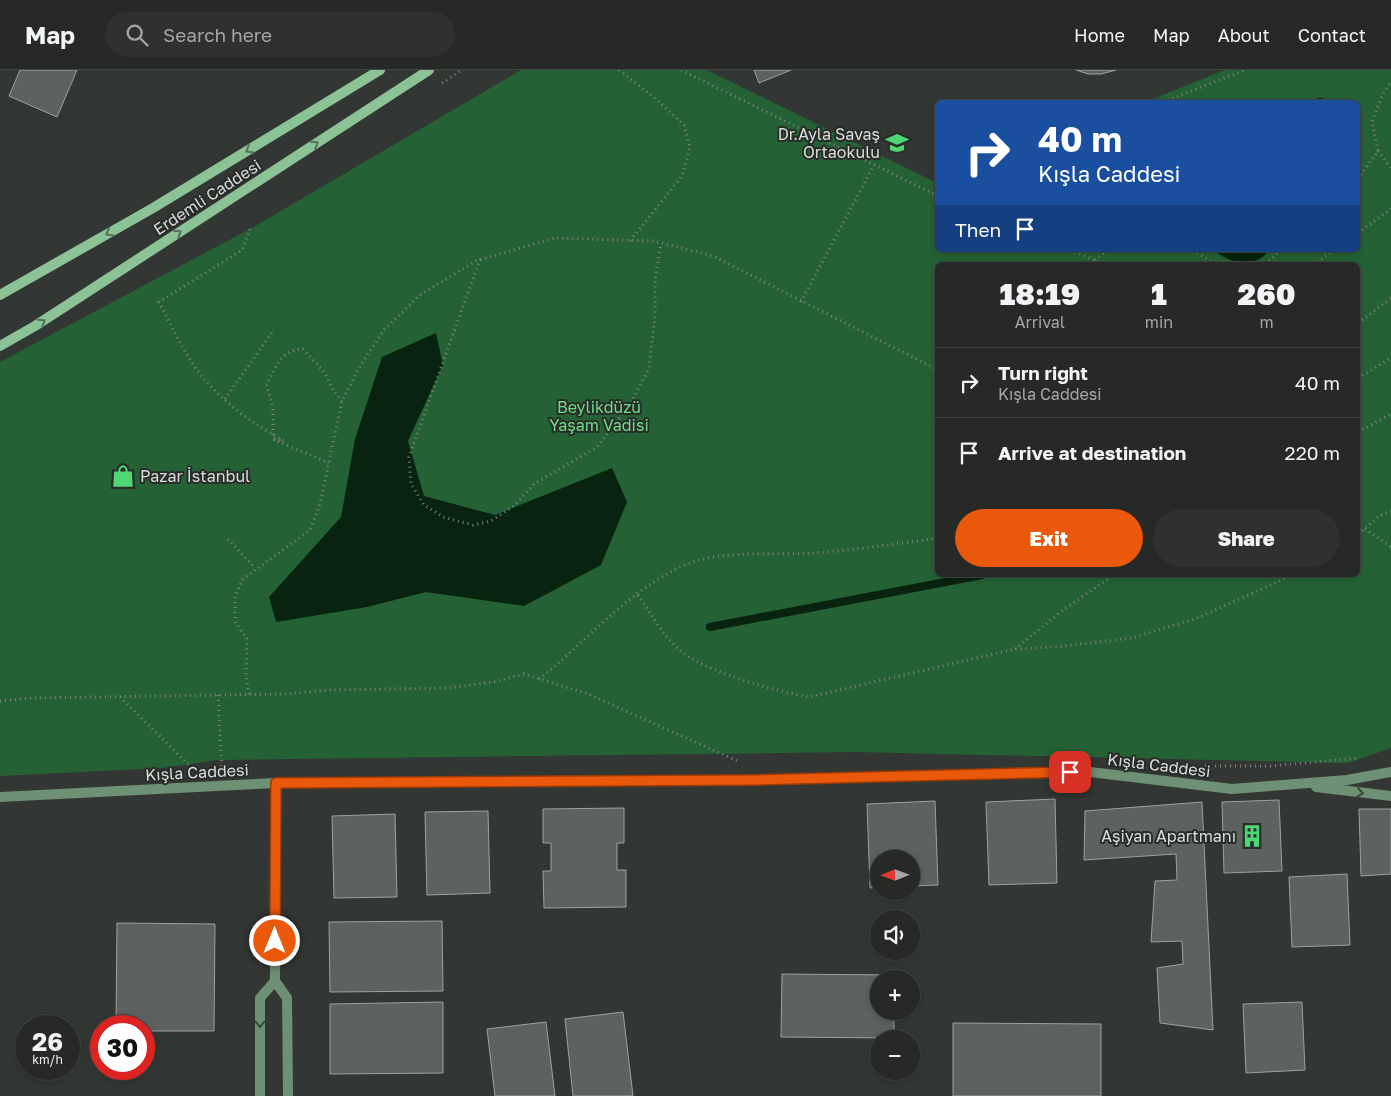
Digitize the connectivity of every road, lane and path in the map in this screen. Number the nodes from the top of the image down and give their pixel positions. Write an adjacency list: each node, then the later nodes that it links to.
1 (380, 70): 29 (main road, Erdemli Caddesi, one-way to 29)
2 (429, 70): 34 (main road, Erdemli Caddesi, one-way to 2)
3 (619, 70): 16 (path)
4 (681, 70): 9 (path)
5 (1245, 70): 7 (path)
6 (1391, 81): 8 (path)
7 (1168, 100)
8 (1378, 151): 10 (path); 11 (path)
9 (874, 165): 12 (path); 31 (path)
10 (1391, 168)
11 (1360, 176)
12 (933, 194)
13 (1391, 209): 15 (path)
14 (250, 228): 38 (path)
15 (1360, 232)
16 (629, 241): 17 (path); 23 (path)
17 (661, 244): 23 (path); 31 (path)
18 (1075, 252): 24 (path)
19 (1105, 252): 24 (path)
20 (1196, 252): 26 (path)
21 (1278, 252): 27 (path)
22 (1331, 252): 28 (path)
23 (480, 259): 39 (path)
24 (1095, 260): 25 (path)
25 (1099, 262)
26 (1211, 262)
27 (1269, 262)
28 (1317, 262)
29 (0, 295)
30 (1391, 298): 32 (path)
31 (801, 302): 36 (path)
32 (1360, 321)
33 (273, 331): 38 (path)
34 (0, 346)
35 (1391, 358): 37 (path)
36 (935, 369)
37 (1360, 377)
38 (225, 399): 42 (path)
39 (342, 401): 42 (path); 43 (path)
40 (1391, 414): 41 (path)
41 (1360, 431)
42 (272, 440): 43 (path)
43 (329, 463): 50 (path)
44 (1391, 511): 45 (path)
45 (1365, 529): 46 (path); 49 (path)
46 (1360, 533)
47 (935, 538): 53 (path)
48 (228, 539): 50 (path)
49 (1391, 547)
50 (255, 568): 56 (path)
51 (1111, 577): 54 (path)
52 (1289, 577): 54 (path)
53 (638, 594): 54 (path); 55 (path)
54 (1015, 649)
55 (538, 679): 56 (path); 60 (path)
56 (249, 694): 57 (path)
57 (218, 695): 58 (path); 62 (path)
58 (120, 696): 59 (path); 63 (path)
59 (0, 702)
60 (746, 764)
61 (1391, 772): 65 (street)
62 (222, 775)
63 (195, 776)
64 (276, 783): 65 (street, Kışla Caddesi); 67 (street, Kışla Caddesi); 68 (street)
65 (1295, 784): 66 (street, one-way to 66)
66 (1391, 796)
67 (0, 797)
68 (275, 981): 69 (street, one-way to 69); 70 (street)
69 (260, 1096)
70 (288, 1096)

